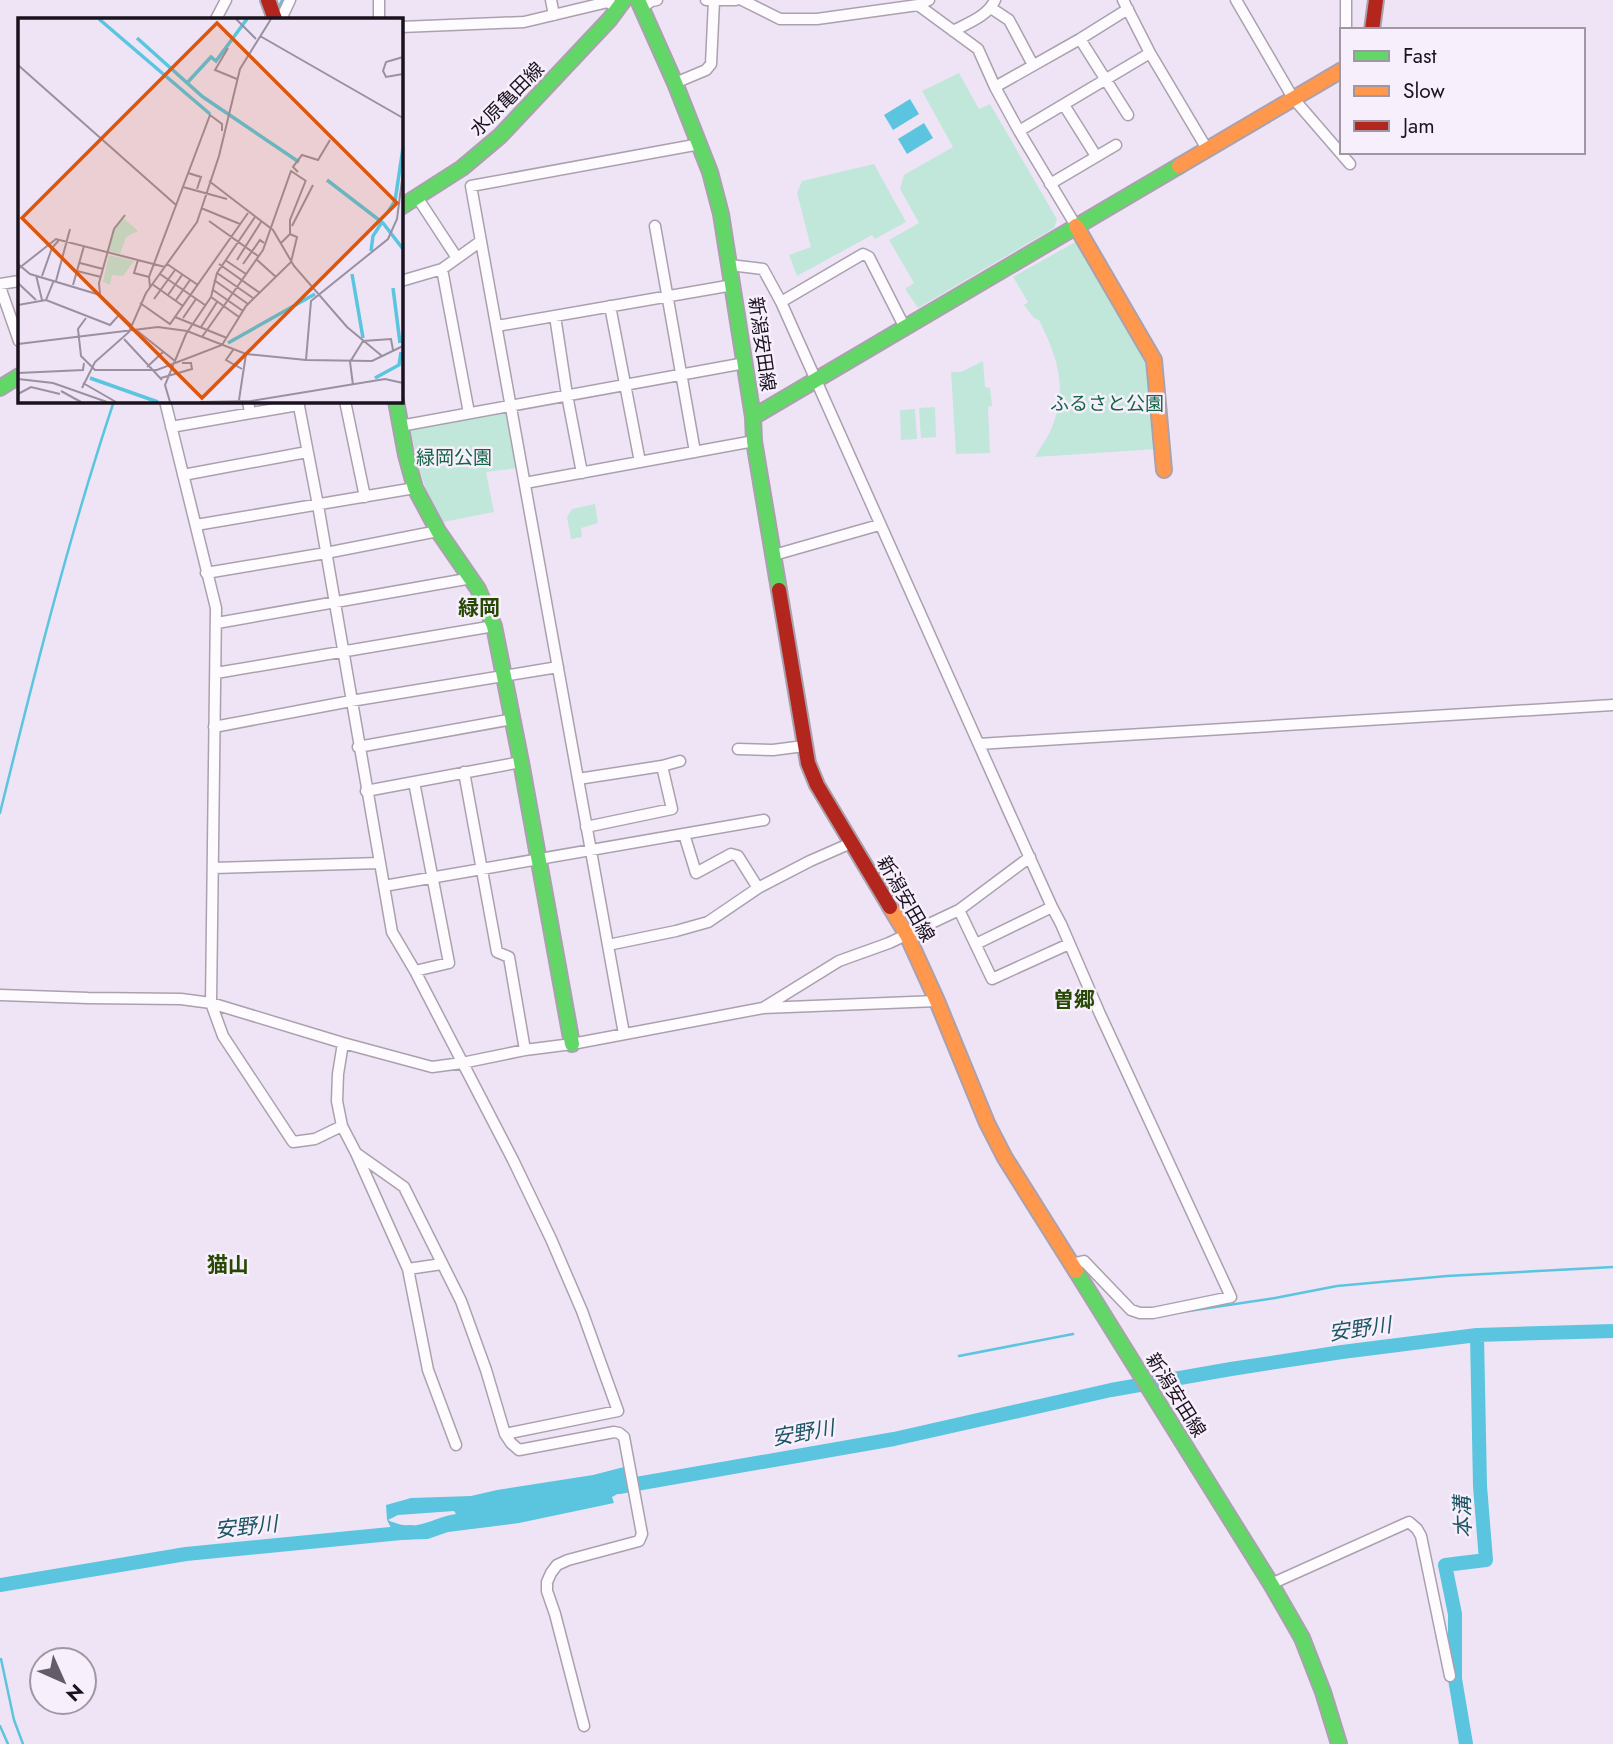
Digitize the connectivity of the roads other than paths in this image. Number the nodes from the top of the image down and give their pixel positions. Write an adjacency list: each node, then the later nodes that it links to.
1 (226, 0): 21 (street)
2 (290, 0): 19 (street)
3 (379, 0): 22 (street)
4 (551, 0): 20 (street)
5 (657, 0): 15 (street)
6 (706, 0): 13 (street)
7 (736, 0): 13 (street)
8 (742, 0): 18 (street)
9 (929, 0): 18 (street)
10 (1236, 0): 34 (street)
11 (1346, 0): 24 (street)
12 (1376, 0): 25 (main road)
13 (714, 1): 32 (street)
14 (620, 4): 20 (street); 46 (main road, 水原亀田線)
15 (640, 4): 32 (main road, 新潟安田線)
16 (993, 4): 26 (street); 29 (street)
17 (1125, 4): 27 (street); 28 (street)
18 (918, 5): 26 (street)
19 (273, 11)
20 (554, 15): 23 (street)
21 (217, 18)
22 (379, 18)
23 (402, 27)
24 (1346, 28)
25 (1372, 28)
26 (953, 31): 33 (street)
27 (1080, 39): 29 (street); 31 (street)
28 (1150, 53): 31 (street); 40 (street)
29 (1033, 65): 33 (street)
30 (1340, 71): 34 (main road)
31 (1105, 80): 35 (street); 36 (street)
32 (675, 82): 38 (main road, 新潟安田線)
33 (995, 87): 37 (street)
34 (1293, 98): 40 (main road); 41 (street)
35 (1064, 105): 37 (street); 43 (street)
36 (1128, 115)
37 (1020, 131): 45 (street)
38 (700, 144): 50 (street); 52 (main road, 新潟安田線)
39 (1116, 145): 43 (street)
40 (1207, 149): 49 (main road)
41 (1340, 152)
42 (1341, 154): 44 (street)
43 (1096, 156): 45 (street)
44 (1350, 164)
45 (1050, 184): 49 (street)
46 (417, 197): 47 (main road, 水原亀田線); 51 (street)
47 (402, 205)
48 (655, 226): 58 (street)
49 (1076, 226): 63 (main road); 87 (main road)
50 (481, 241): 51 (street); 62 (street)
51 (457, 258): 53 (street)
52 (730, 265): 56 (main road, 新潟安田線); 59 (street)
53 (442, 269): 55 (street); 79 (street)
54 (18, 281): 57 (street)
55 (402, 281)
56 (733, 285): 58 (street); 65 (main road, 新潟安田線)
57 (0, 286): 64 (street)
58 (667, 296): 60 (street); 66 (street)
59 (781, 302): 63 (street); 68 (street)
60 (610, 306): 61 (street); 69 (street)
61 (555, 316): 62 (street); 71 (street)
62 (497, 326): 77 (street)
63 (905, 328): 68 (main road)
64 (18, 338)
65 (745, 363): 66 (street); 80 (main road, 新潟安田線)
66 (682, 374): 69 (street); 85 (street)
67 (18, 377): 70 (main road)
68 (816, 381): 80 (main road); 95 (street)
69 (625, 385): 71 (street); 86 (street)
70 (0, 388)
71 (567, 395): 77 (street); 88 (street)
72 (165, 402): 82 (street)
73 (248, 402): 78 (street)
74 (345, 402): 92 (street)
75 (396, 402): 81 (main road)
76 (298, 403): 78 (street); 84 (street)
77 (511, 406): 79 (street); 90 (street)
78 (250, 413): 82 (street)
79 (469, 414): 81 (street)
80 (753, 417): 83 (main road, 新潟安田線)
81 (400, 426): 91 (main road)
82 (171, 427): 89 (street)
83 (754, 441): 85 (street); 98 (main road, 新潟安田線)
84 (307, 452): 89 (street); 93 (street)
85 (695, 452): 86 (street)
86 (640, 462): 88 (street)
87 (1164, 470)
88 (582, 473): 90 (street)
89 (183, 475): 94 (street)
90 (525, 483): 105 (street)
91 (415, 488): 92 (street); 96 (main road)
92 (365, 497): 93 (street)
93 (318, 505): 94 (street); 97 (street)
94 (196, 525): 99 (street)
95 (879, 525): 98 (street); 112 (street)
96 (438, 531): 97 (street); 100 (main road)
97 (326, 553): 99 (street); 101 (street)
98 (774, 555): 113 (main road, 新潟安田線)
99 (206, 573): 102 (street)
100 (472, 578): 101 (street); 103 (main road)
101 (334, 602): 102 (street); 104 (street)
102 (217, 622): 106 (street)
103 (494, 626): 104 (street); 107 (main road)
104 (343, 651): 106 (street); 108 (street)
105 (558, 667): 107 (street); 120 (street)
106 (216, 673): 111 (street)
107 (505, 675): 108 (street); 110 (main road)
108 (351, 701): 111 (street); 114 (street)
109 (1613, 705): 112 (street)
110 (513, 719): 114 (street); 117 (main road)
111 (214, 727): 131 (street)
112 (979, 744): 128 (street)
113 (804, 746): 115 (street); 126 (main road, 新潟安田線)
114 (358, 747): 122 (street)
115 (738, 749)
116 (680, 761): 118 (street)
117 (522, 762): 119 (street); 129 (main road)
118 (662, 766): 120 (street); 124 (street)
119 (464, 772): 121 (street); 132 (street)
120 (578, 779): 124 (street)
121 (414, 782): 122 (street); 133 (street)
122 (366, 791): 130 (street)
123 (764, 820): 125 (street)
124 (586, 827): 127 (street)
125 (684, 834): 127 (street); 135 (street)
126 (851, 843): 135 (street); 138 (main road, 新潟安田線)
127 (591, 850): 129 (street); 141 (street)
128 (1030, 857): 136 (street); 137 (street)
129 (539, 859): 132 (street); 149 (main road)
130 (380, 863): 131 (street); 134 (street)
131 (213, 868): 145 (street)
132 (481, 870): 133 (street); 150 (street)
133 (432, 878): 134 (street); 142 (street)
134 (384, 886): 142 (street)
135 (758, 887): 141 (street)
136 (1052, 907): 139 (street); 140 (street)
137 (959, 910): 138 (street); 139 (street)
138 (906, 935): 144 (main road, 新潟安田線); 146 (street)
139 (976, 944): 140 (street)
140 (1069, 944): 155 (street)
141 (608, 945): 147 (street)
142 (415, 971): 151 (street)
143 (0, 995): 145 (street)
144 (937, 1001): 146 (street); 155 (main road, 新潟安田線)
145 (211, 1003): 148 (street); 152 (street)
146 (763, 1008): 147 (street)
147 (624, 1034): 149 (street)
148 (342, 1043): 151 (street); 152 (street)
149 (572, 1044): 150 (street)
150 (525, 1050): 151 (street)
151 (462, 1063): 157 (street)
152 (342, 1126): 153 (street)
153 (356, 1153): 154 (street); 156 (street)
154 (442, 1264): 156 (street); 157 (street)
155 (1071, 1264): 159 (main road, 新潟安田線)
156 (408, 1269): 158 (street)
157 (505, 1434): 161 (street)
158 (456, 1445)
159 (1271, 1584): 160 (street); 162 (main road, 新潟安田線)
160 (1450, 1676)
161 (584, 1726)
162 (1339, 1744)

